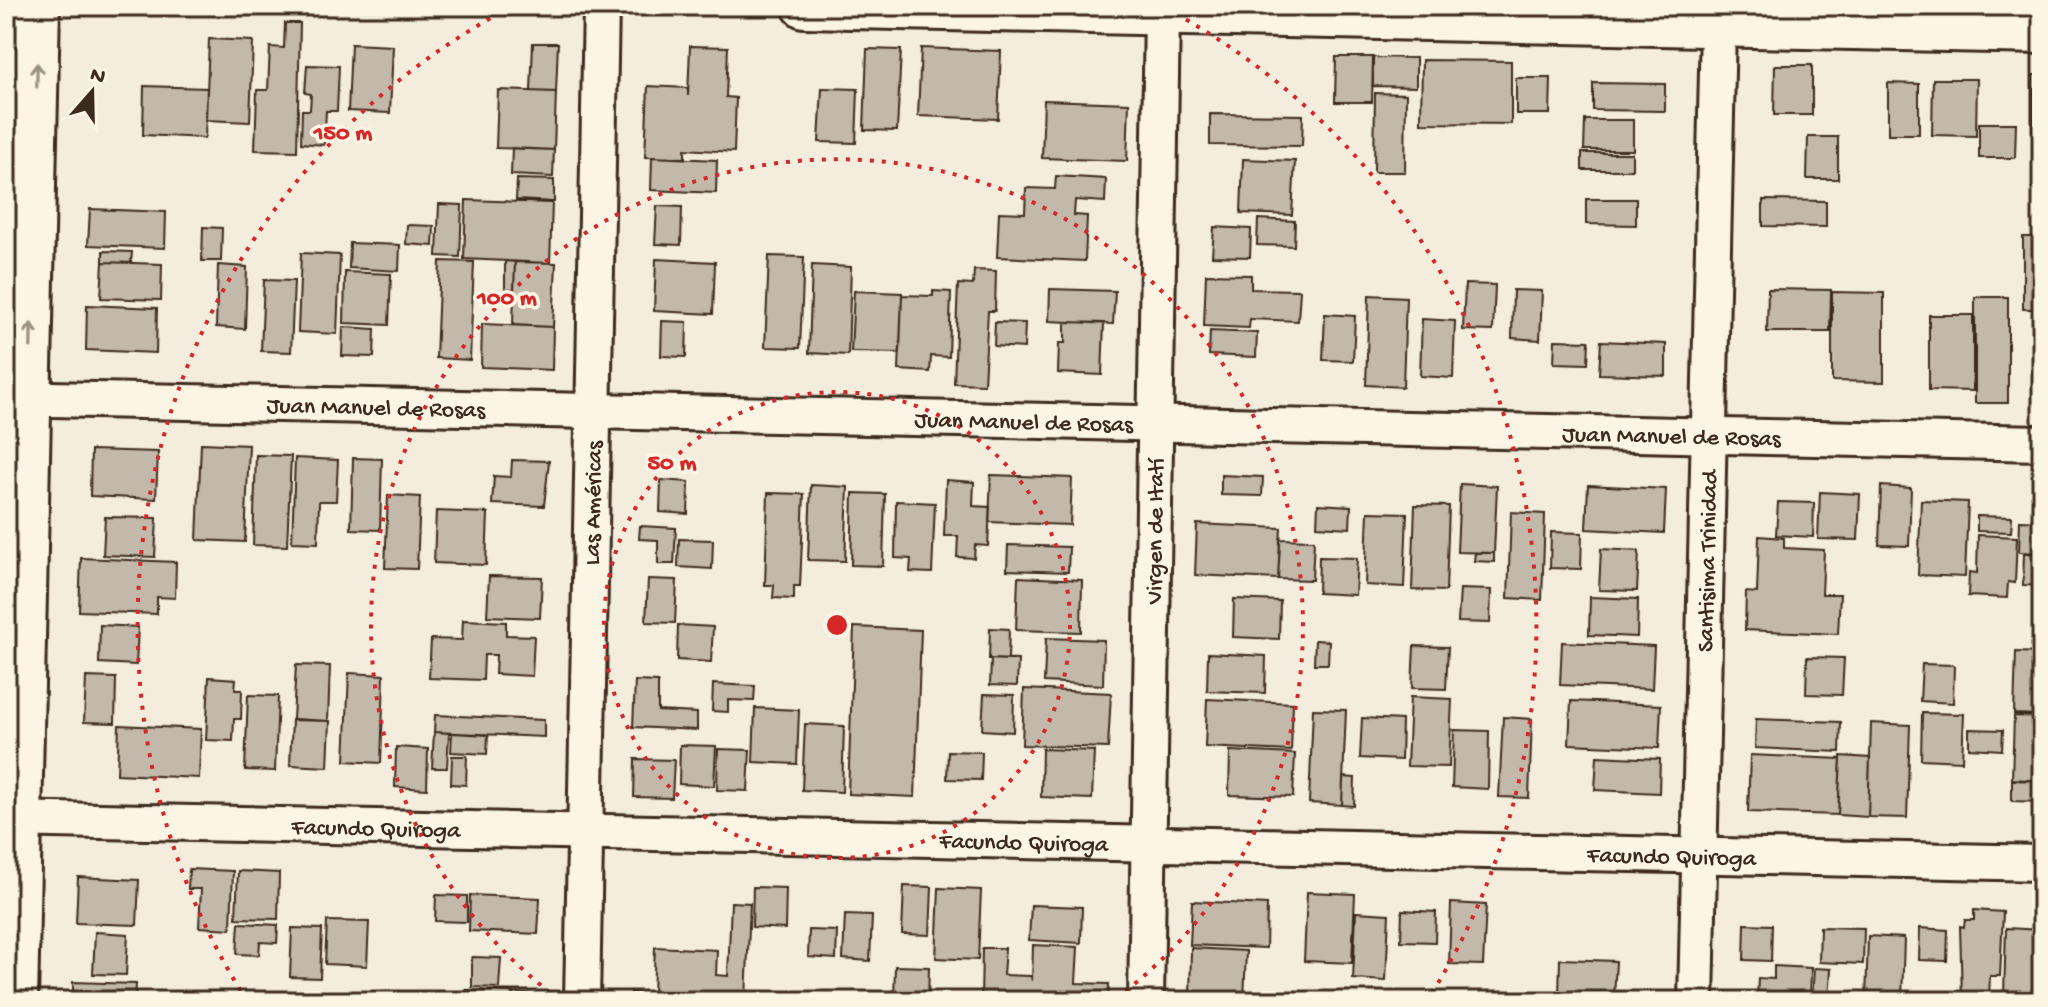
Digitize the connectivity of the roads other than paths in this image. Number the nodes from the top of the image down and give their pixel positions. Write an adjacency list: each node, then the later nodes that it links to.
1 (38, 6): 9 (street, one-way to 1)
2 (601, 6): 10 (street, Las Américas)
3 (804, 6): 5 (street)
4 (1300, 11): 5 (street); 6 (street)
5 (1162, 14): 11 (street, Virgen de Itatí)
6 (1561, 14): 8 (street)
7 (2037, 23): 8 (street)
8 (1718, 26): 12 (street, Santisima Trinidad)
9 (18, 398): 10 (street, Juan Manuel de Rosas); 14 (street)
10 (594, 411): 11 (street, Juan Manuel de Rosas); 15 (street, Las Américas)
11 (1155, 423): 12 (street, Juan Manuel de Rosas); 16 (street, Virgen de Itatí)
12 (1709, 436): 13 (street, Juan Manuel de Rosas); 17 (street, Santisima Trinidad)
13 (2042, 443)
14 (13, 819): 15 (street, Facundo Quiroga); 19 (street)
15 (585, 832): 16 (street, Facundo Quiroga); 20 (street, Las Américas)
16 (1149, 844): 17 (street, Facundo Quiroga); 21 (street, Virgen de Itatí)
17 (1699, 856): 18 (street, Facundo Quiroga); 22 (street, Santisima Trinidad)
18 (2042, 863)
19 (16, 1001)
20 (582, 1001)
21 (1146, 1001)
22 (1696, 1001)

